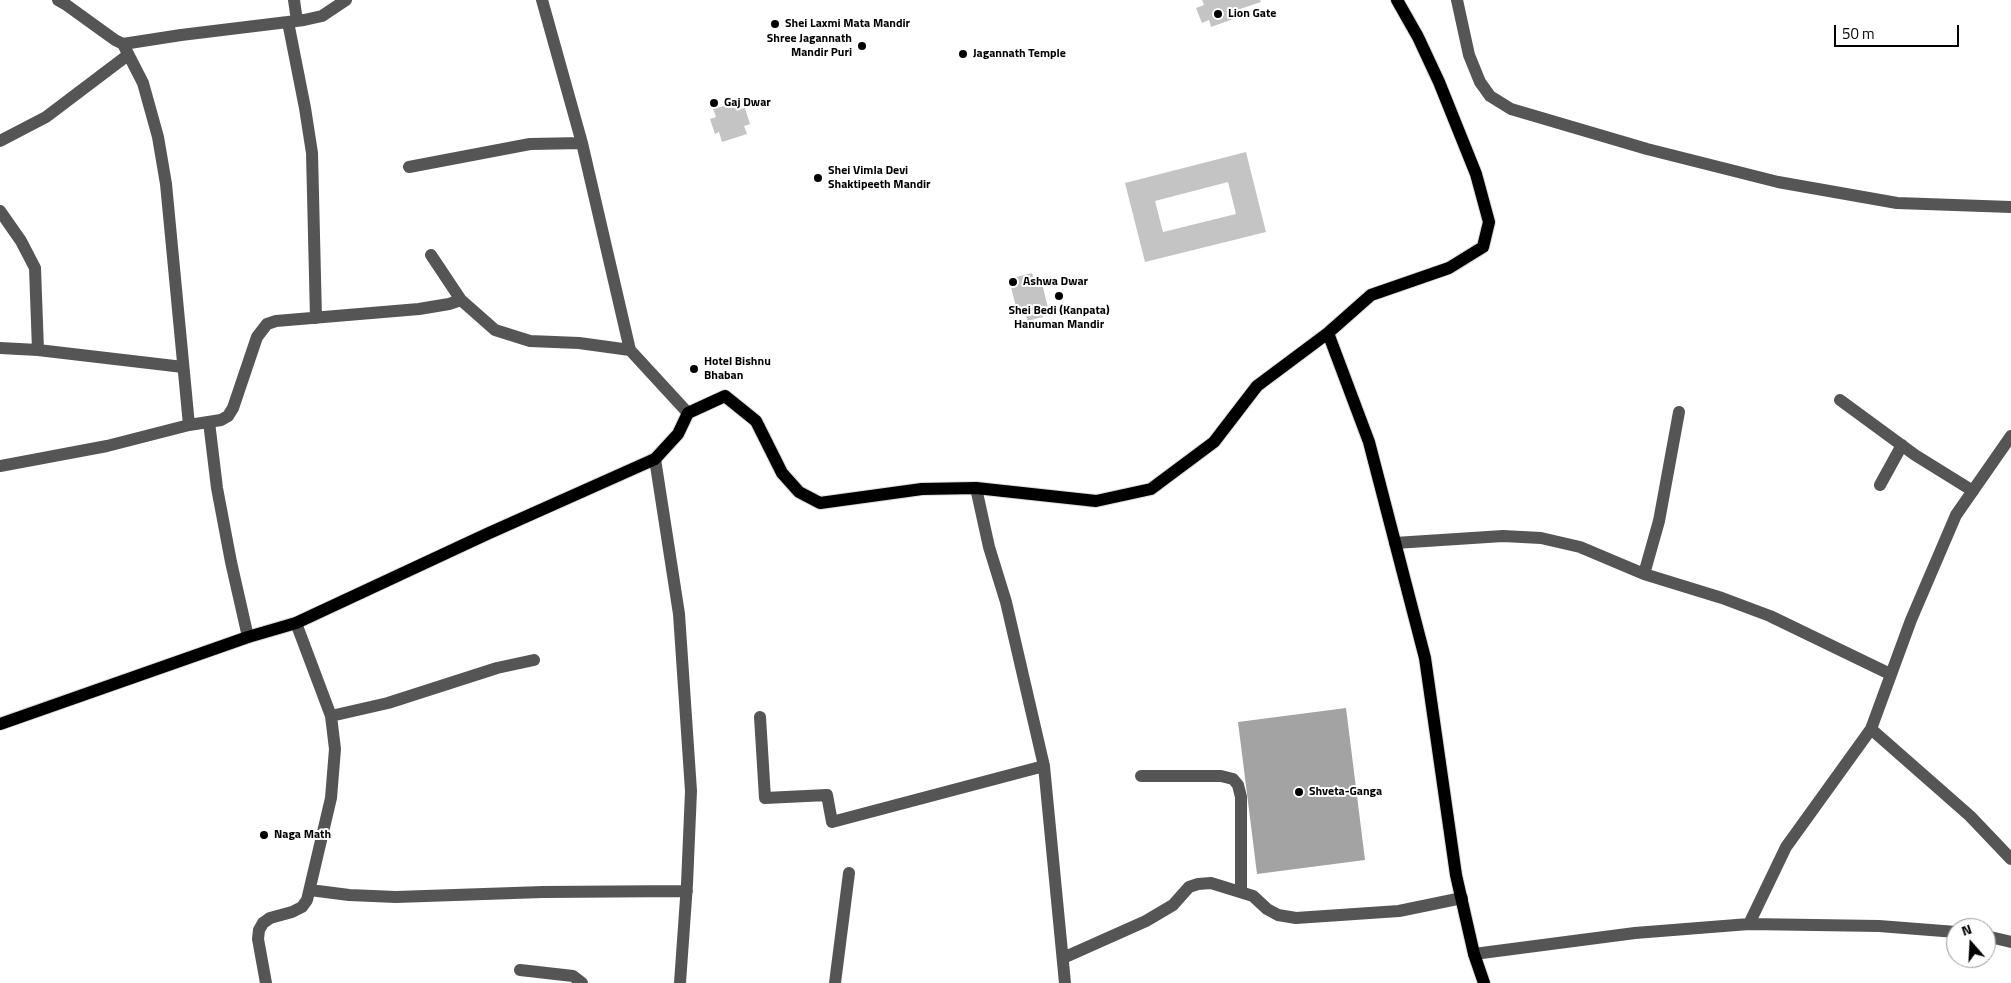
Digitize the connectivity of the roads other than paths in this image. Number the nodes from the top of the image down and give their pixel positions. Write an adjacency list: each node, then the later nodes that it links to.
1 (58, 0): 8 (street)
2 (294, 0): 7 (street)
3 (346, 0): 7 (street)
4 (542, 0): 10 (street)
5 (1397, 0): 17 (main road)
6 (1457, 0): 12 (street)
7 (293, 21): 8 (street); 16 (street)
8 (126, 49): 9 (street); 21 (street)
9 (0, 141)
10 (582, 144): 11 (street); 20 (street)
11 (410, 167)
12 (2011, 207)
13 (0, 211): 19 (street)
14 (431, 255): 15 (street)
15 (461, 300): 16 (street); 20 (street)
16 (316, 318): 25 (street)
17 (1328, 333): 32 (main road); 34 (main road)
18 (0, 348): 19 (street)
19 (38, 350): 21 (street)
20 (630, 350): 24 (street)
21 (184, 367): 26 (street)
22 (1840, 400): 28 (street)
23 (1679, 412): 35 (street)
24 (688, 413): 29 (main road); 32 (main road)
25 (209, 422): 26 (street); 37 (street)
26 (189, 425): 30 (street)
27 (2011, 436): 33 (street)
28 (1902, 446): 31 (street); 33 (street)
29 (655, 459): 36 (main road); 49 (street)
30 (0, 466)
31 (1880, 485)
32 (976, 488): 44 (street)
33 (1973, 492): 39 (street)
34 (1395, 543): 35 (street); 51 (main road)
35 (1644, 574): 39 (street)
36 (296, 624): 37 (main road); 40 (street)
37 (248, 637): 42 (main road)
38 (534, 660): 40 (street)
39 (1890, 674): 43 (street)
40 (331, 716): 48 (street)
41 (760, 717): 44 (street)
42 (0, 724)
43 (1871, 729): 46 (street); 52 (street)
44 (1044, 766): 57 (street)
45 (1141, 776): 50 (street)
46 (2011, 859)
47 (848, 873): 62 (street)
48 (310, 890): 49 (street); 59 (street)
49 (687, 891): 61 (street)
50 (1241, 892): 51 (street); 57 (street)
51 (1462, 898): 56 (main road)
52 (1749, 924): 53 (street); 56 (street)
53 (1946, 931)
54 (1996, 938): 55 (street)
55 (2011, 942)
56 (1474, 954): 64 (main road)
57 (1063, 958): 63 (street)
58 (520, 970): 60 (street)
59 (266, 983)
60 (582, 983)
61 (680, 983)
62 (835, 983)
63 (1066, 983)
64 (1484, 983)

